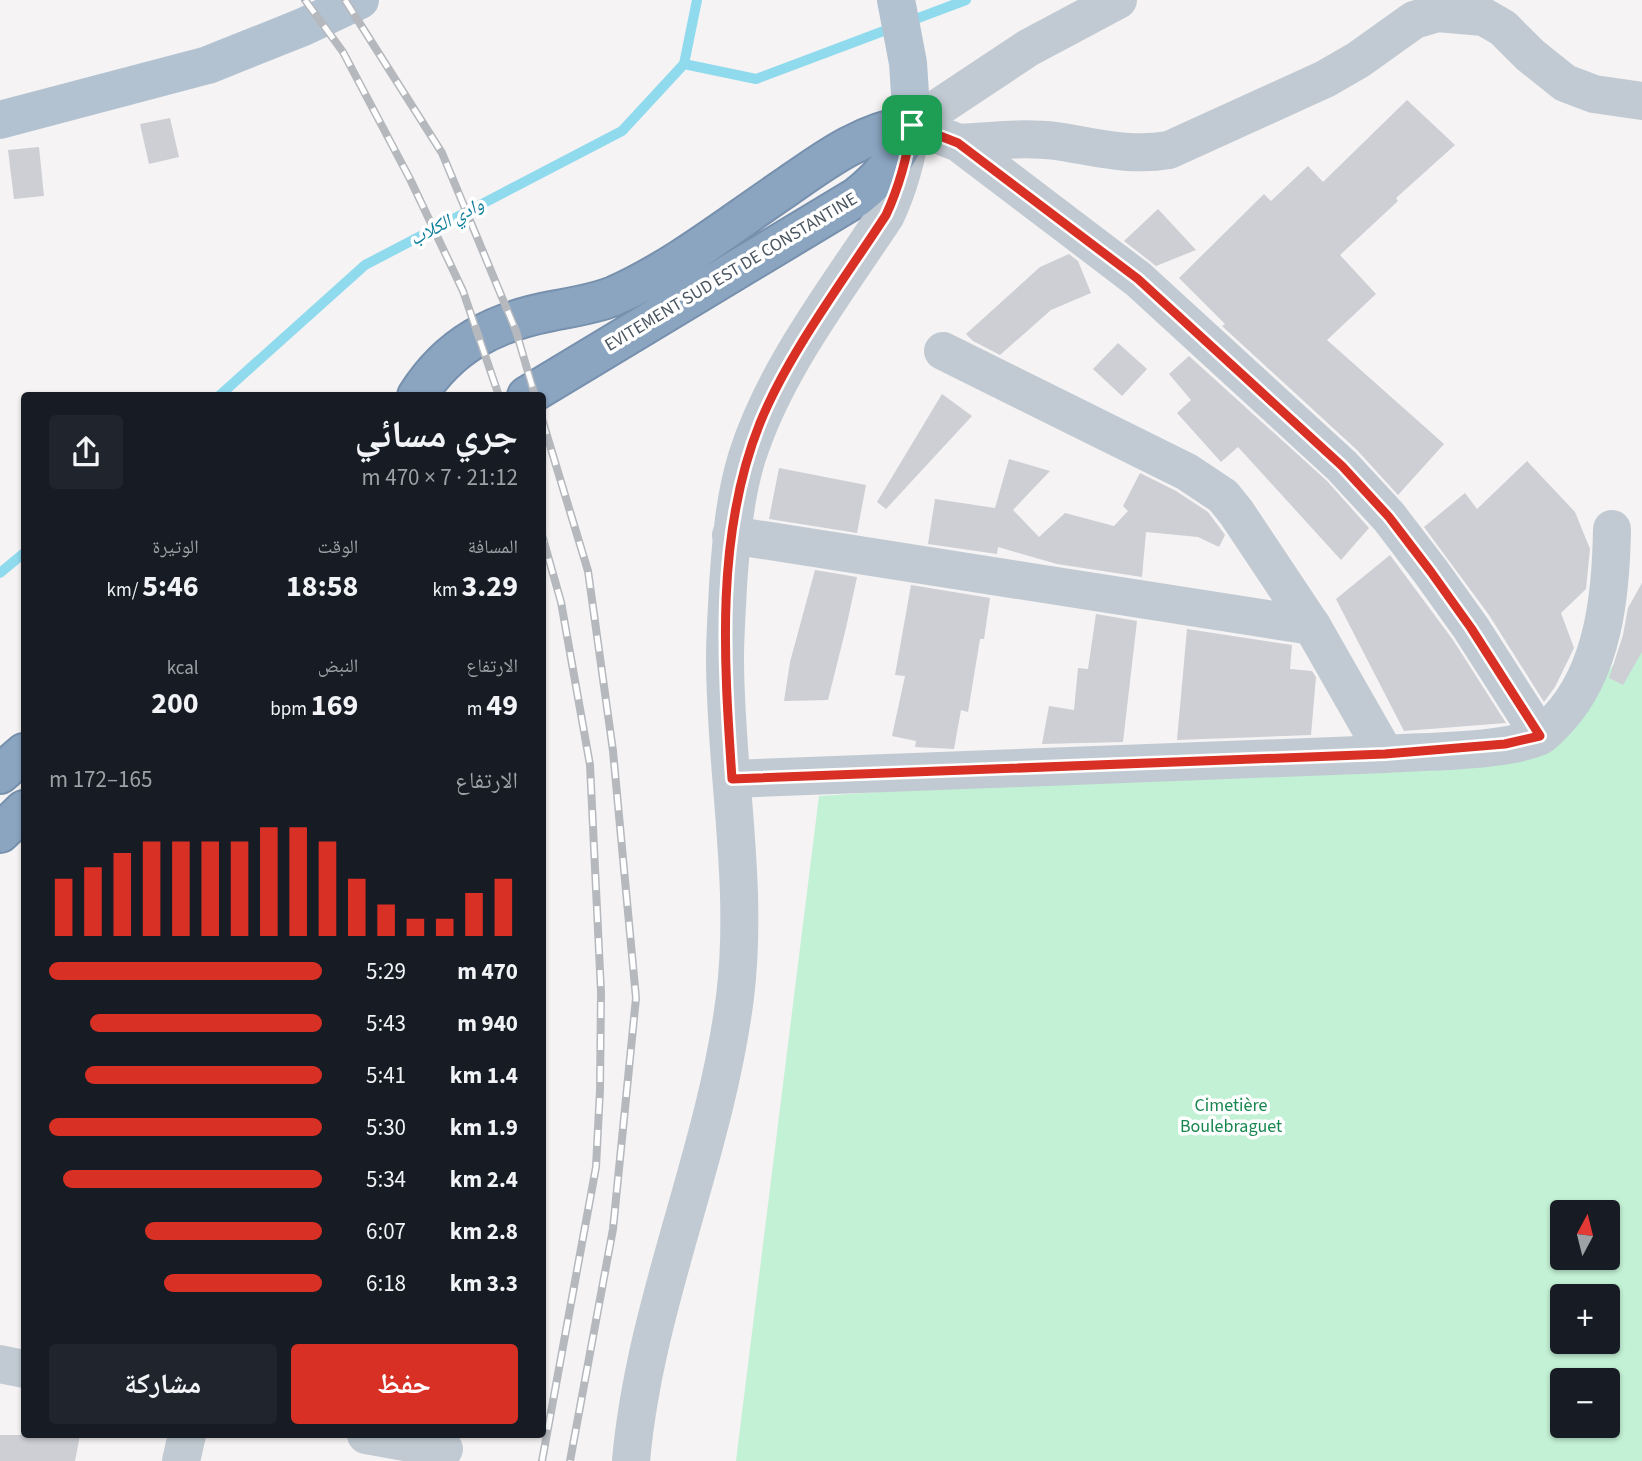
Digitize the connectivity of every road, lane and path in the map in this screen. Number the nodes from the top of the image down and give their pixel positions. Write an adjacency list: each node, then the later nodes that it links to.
1 (360, 0): 4 (main road)
2 (896, 0): 7 (main road)
3 (1118, 0): 7 (street)
4 (314, 14): 6 (main road)
5 (1642, 101): 8 (street)
6 (0, 120)
7 (912, 125): 8 (street); 10 (highway); 11 (highway, EVITEMENT SUD EST DE CONSTANTINE); 13 (street)
8 (958, 143): 15 (street)
9 (943, 351): 14 (street)
10 (420, 392)
11 (534, 392)
12 (1612, 529): 15 (street)
13 (731, 535): 14 (street); 19 (street)
14 (1312, 626): 16 (street)
15 (1540, 736): 16 (street)
16 (1385, 754): 19 (street)
17 (21, 756): 18 (highway)
18 (0, 774)
19 (732, 779): 28 (street)
20 (21, 813): 21 (highway)
21 (0, 833)
22 (0, 1364): 23 (street)
23 (21, 1368)
24 (186, 1438): 27 (street)
25 (384, 1438): 26 (street)
26 (444, 1448)
27 (181, 1461)
28 (631, 1461)

